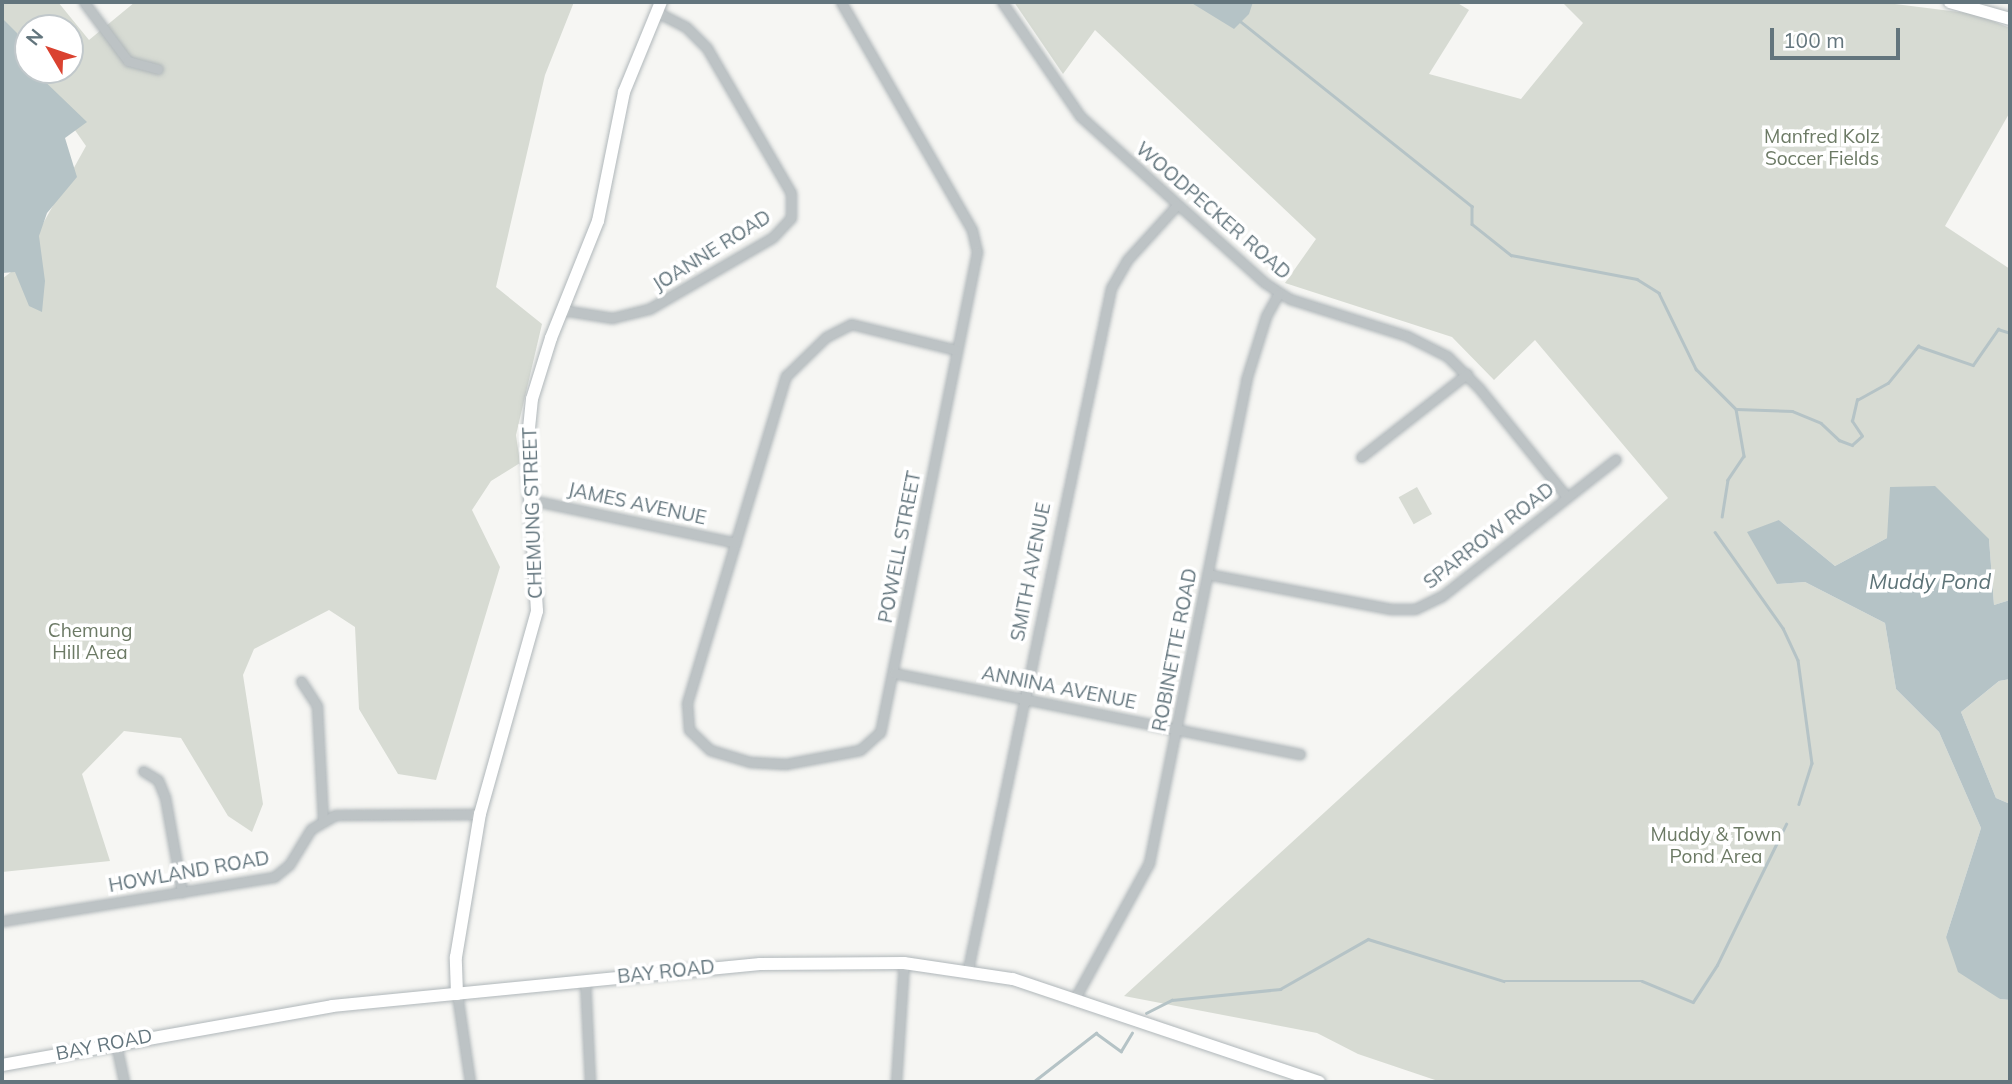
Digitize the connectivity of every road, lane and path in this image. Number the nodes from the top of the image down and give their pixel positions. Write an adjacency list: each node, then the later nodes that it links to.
1 (84, 2): 7 (street)
2 (841, 2): 11 (street, POWELL STREET)
3 (1002, 2): 8 (street, WOODPECKER ROAD)
4 (1950, 2): 6 (main road)
5 (659, 7): 10 (main road, CHEMUNG STREET); 10 (street, JOANNE ROAD)
6 (2010, 19)
7 (158, 69)
8 (1177, 205): 9 (street, WOODPECKER ROAD); 21 (street, SMITH AVENUE)
9 (1278, 294): 12 (street, WOODPECKER ROAD); 18 (street, ROBINETTE ROAD)
10 (562, 310): 16 (main road, CHEMUNG STREET)
11 (956, 350): 17 (street, POWELL STREET); 19 (street, POWELL STREET)
12 (1467, 374): 13 (street); 15 (street, WOODPECKER ROAD)
13 (1361, 457)
14 (1616, 459): 15 (street, SPARROW ROAD)
15 (1567, 497): 18 (street, SPARROW ROAD)
16 (531, 500): 17 (street, JAMES AVENUE); 25 (main road, CHEMUNG STREET)
17 (736, 543): 19 (street, POWELL STREET)
18 (1208, 574): 22 (street, ROBINETTE ROAD)
19 (894, 673): 21 (street, ANNINA AVENUE)
20 (301, 681): 26 (street)
21 (1023, 699): 22 (street, ANNINA AVENUE); 30 (street, SMITH AVENUE)
22 (1177, 729): 23 (street, ANNINA AVENUE); 33 (street, ROBINETTE ROAD)
23 (1300, 754)
24 (143, 771): 27 (street)
25 (480, 814): 26 (street); 32 (main road, CHEMUNG STREET)
26 (323, 819): 27 (street, HOWLAND ROAD)
27 (182, 892): 28 (street, HOWLAND ROAD)
28 (2, 920)
29 (904, 963): 30 (main road, BAY ROAD); 31 (main road, BAY ROAD); 39 (street)
30 (968, 969): 33 (main road, BAY ROAD)
31 (585, 980): 32 (main road, BAY ROAD); 38 (street)
32 (457, 994): 34 (main road, BAY ROAD); 37 (street)
33 (1074, 1000): 40 (main road, BAY ROAD)
34 (116, 1044): 35 (main road, BAY ROAD); 36 (street)
35 (2, 1065)
36 (124, 1082)
37 (470, 1082)
38 (590, 1082)
39 (896, 1082)
40 (1319, 1082)

